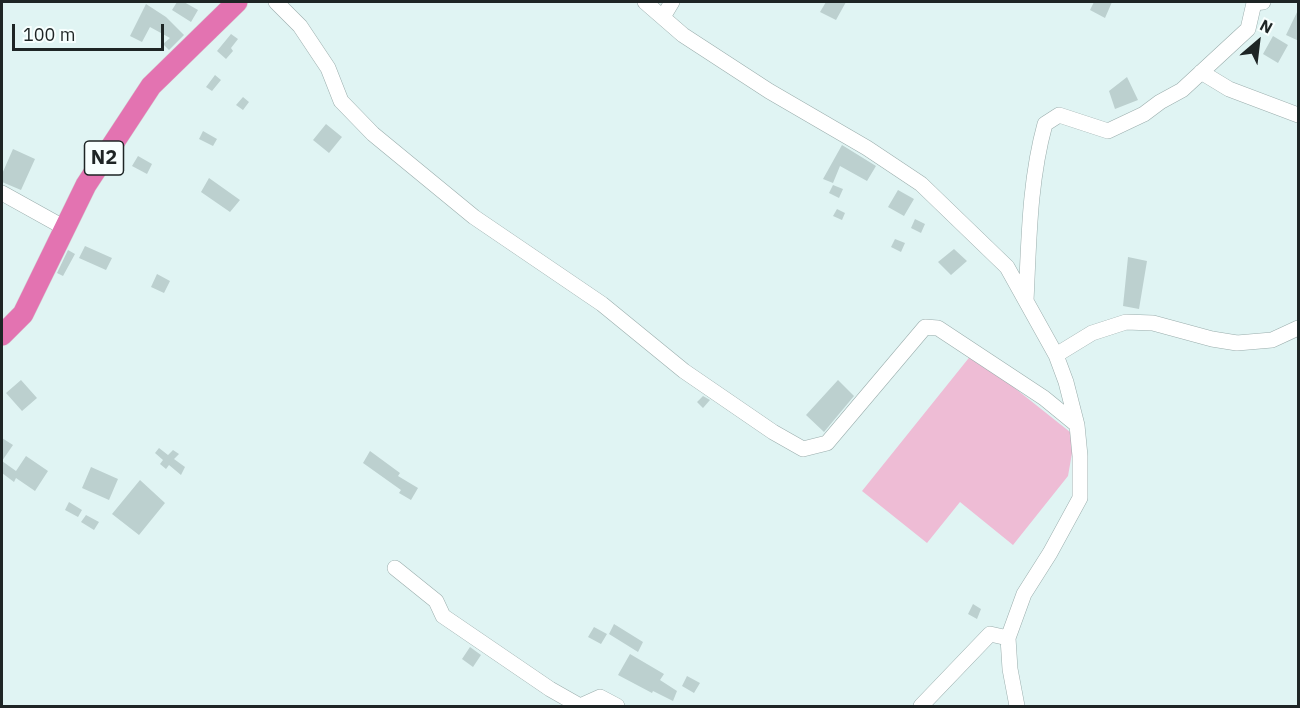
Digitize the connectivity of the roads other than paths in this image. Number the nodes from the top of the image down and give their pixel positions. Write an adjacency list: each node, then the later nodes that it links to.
1 (237, 2): 10 (highway, N2)
2 (276, 2): 15 (street)
3 (645, 2): 6 (street)
4 (672, 2): 6 (street)
5 (1263, 2): 7 (street)
6 (663, 17): 11 (street)
7 (1201, 72): 8 (street); 11 (street)
8 (1299, 116)
9 (2, 193): 10 (street)
10 (65, 228): 13 (highway, N2)
11 (1026, 301): 14 (street)
12 (1299, 328): 14 (street)
13 (2, 335)
14 (1056, 355): 15 (street)
15 (1077, 425): 17 (street)
16 (395, 568): 18 (street)
17 (1008, 638): 19 (street); 20 (street)
18 (618, 706)
19 (921, 706)
20 (1017, 706)

